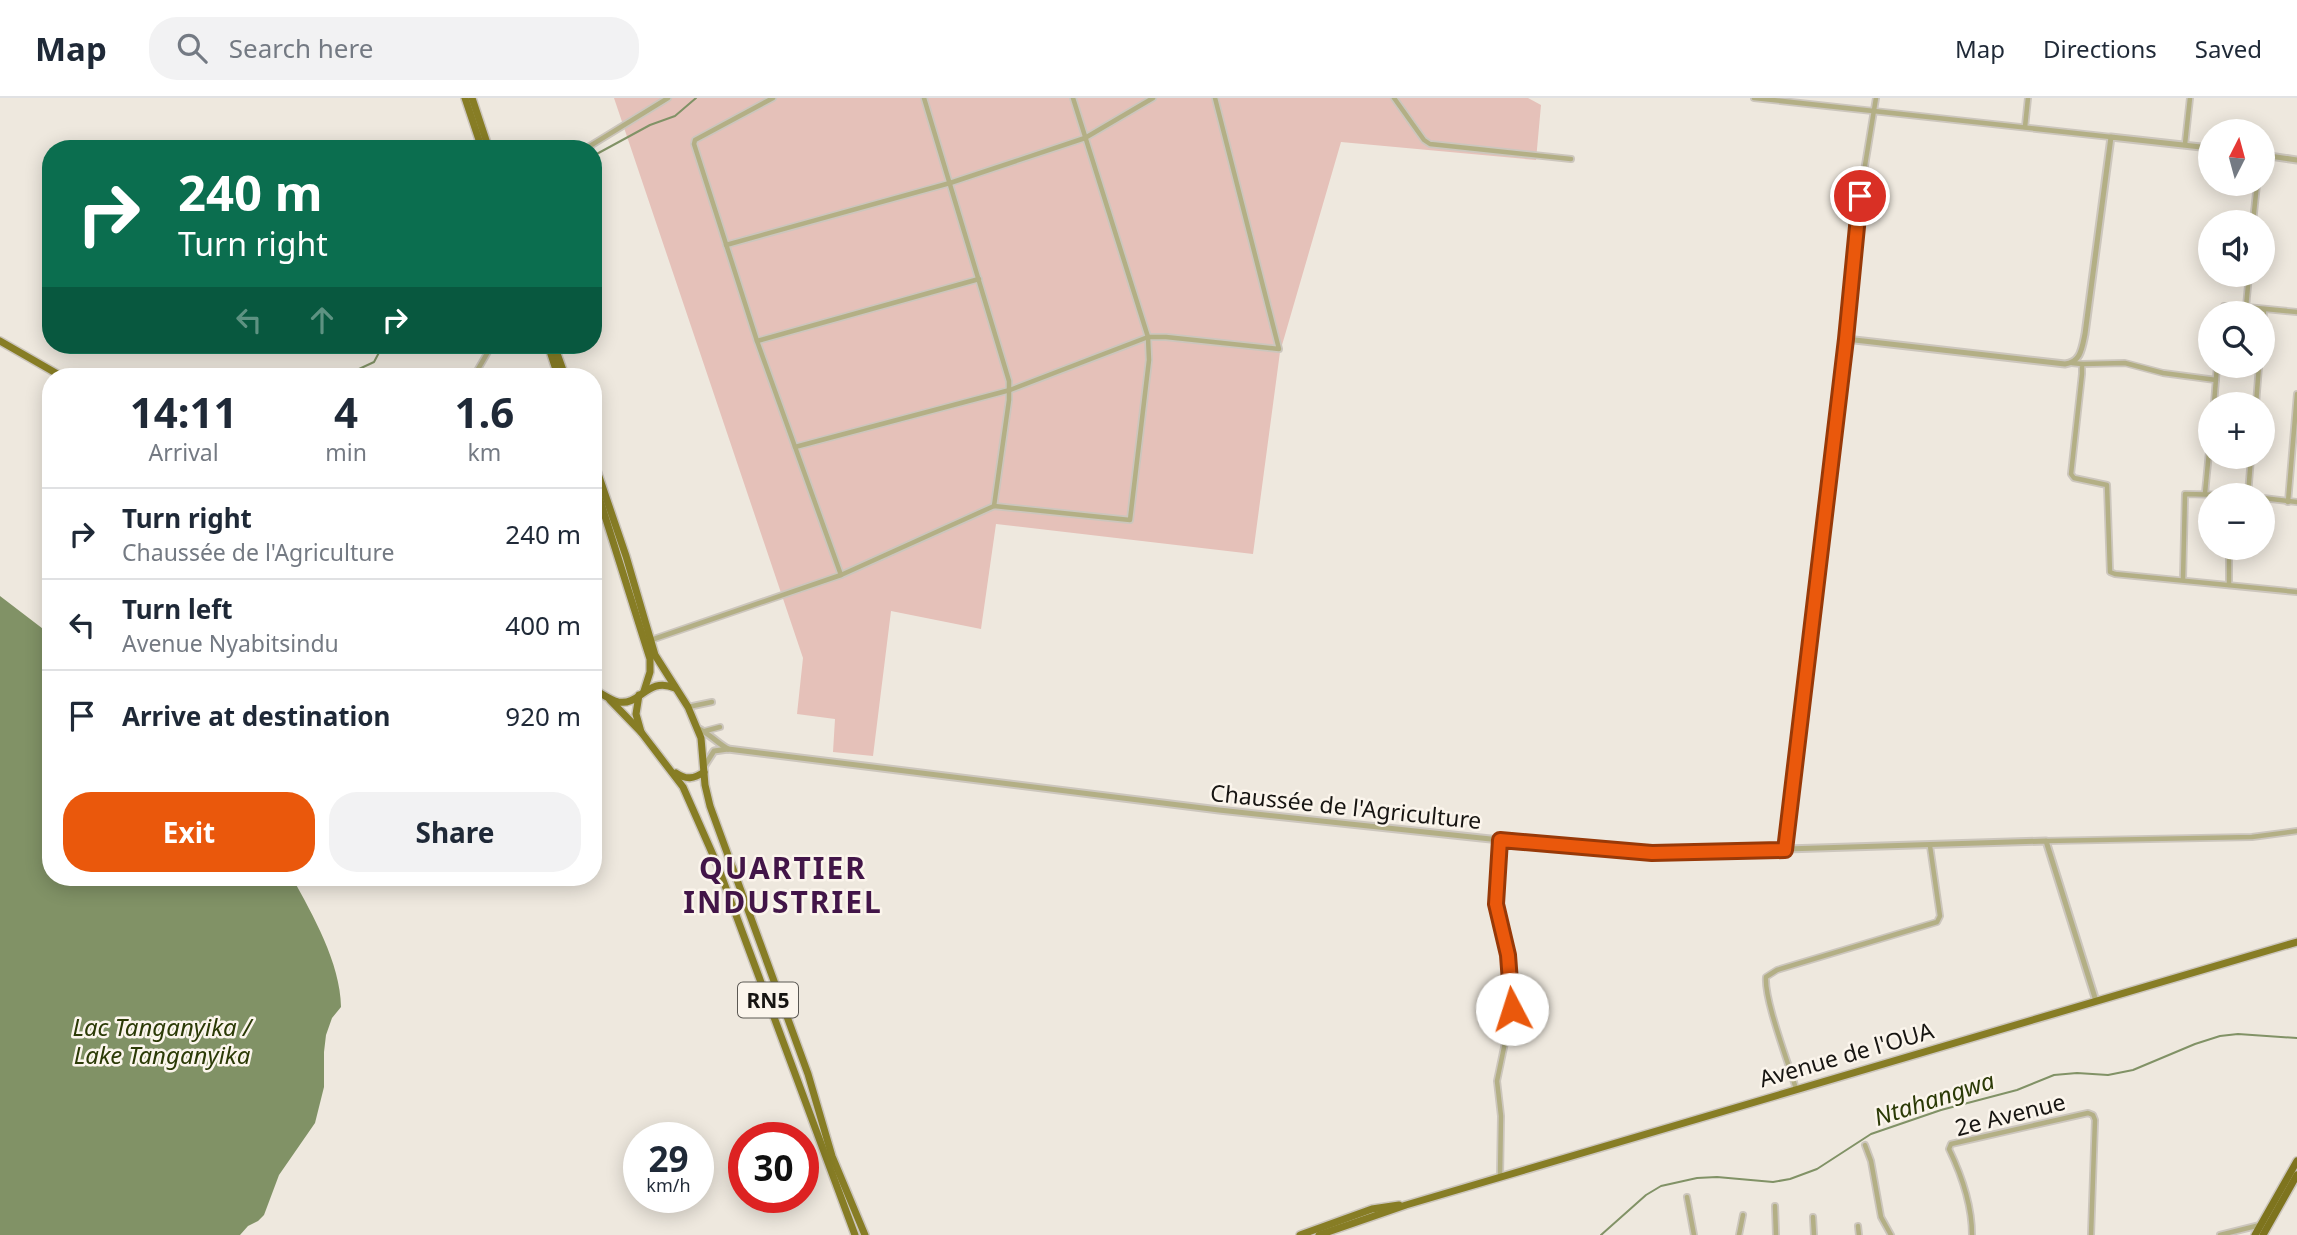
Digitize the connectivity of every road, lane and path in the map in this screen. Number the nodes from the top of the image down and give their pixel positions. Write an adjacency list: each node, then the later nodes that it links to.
1 (465, 98): 18 (main road)
2 (471, 98): 19 (main road)
3 (668, 98): 20 (street)
4 (774, 98): 27 (street)
5 (924, 98): 26 (street)
6 (1073, 98): 17 (street)
7 (1153, 98): 17 (street)
8 (1215, 98): 31 (street)
9 (1394, 98): 24 (street)
10 (1754, 98): 14 (street)
11 (1876, 98): 14 (street)
12 (2028, 98): 15 (street)
13 (2190, 98): 21 (street)
14 (1874, 112): 15 (street); 32 (street)
15 (2025, 127): 16 (street)
16 (2111, 137): 21 (street); 35 (street)
17 (1085, 138): 26 (street); 31 (street)
18 (479, 140)
19 (486, 140)
20 (600, 140)
21 (2185, 144): 22 (street)
22 (2198, 146)
23 (2275, 157): 25 (street)
24 (1571, 159)
25 (2297, 160)
26 (950, 183): 27 (street); 28 (street)
27 (726, 245): 34 (street)
28 (979, 279): 34 (street); 39 (street)
29 (2275, 310): 30 (street)
30 (2297, 312)
31 (1148, 337): 39 (street); 49 (street)
32 (1846, 339): 35 (street); 72 (street)
33 (0, 341): 37 (main road)
34 (757, 341): 42 (street)
35 (2072, 363): 36 (street)
36 (2082, 363): 38 (street); 52 (street)
37 (47, 368)
38 (2216, 380): 40 (street)
39 (1010, 390): 42 (street); 49 (street)
40 (2215, 392)
41 (2297, 394): 46 (street)
42 (795, 447): 51 (street)
43 (602, 485): 55 (main road)
44 (2198, 493): 52 (street)
45 (2275, 500): 46 (street)
46 (2288, 502): 47 (street)
47 (2297, 502)
48 (602, 504): 55 (main road)
49 (994, 506): 51 (street)
50 (2229, 560): 53 (street)
51 (841, 575): 55 (street)
52 (2183, 579): 53 (street)
53 (2230, 585): 54 (street)
54 (2297, 592)
55 (650, 644): 56 (main road, RN5); 57 (main road)
56 (676, 688): 57 (main road); 61 (main road, RN5)
57 (642, 693): 59 (main road); 64 (main road)
58 (602, 694): 59 (main road)
59 (605, 696): 64 (main road)
60 (712, 702): 61 (street)
61 (688, 707): 63 (main road, RN5)
62 (720, 727): 63 (street)
63 (701, 730): 65 (street, Chaussée de l'Agriculture); 66 (main road, RN5)
64 (641, 732): 67 (main road, RN5)
65 (728, 749): 66 (street); 69 (street, Chaussée de l'Agriculture)
66 (704, 768): 67 (main road); 74 (main road, RN5)
67 (671, 769): 75 (main road, RN5)
68 (2297, 831): 70 (street, Chaussée de l'Agriculture)
69 (1500, 840): 72 (street, Chaussée de l'Agriculture); 81 (street)
70 (2046, 842): 71 (street, Chaussée de l'Agriculture); 76 (street)
71 (1930, 846): 72 (street, Chaussée de l'Agriculture); 77 (street)
72 (1785, 850)
73 (2297, 942): 76 (main road, Avenue de l'OUA)
74 (769, 967): 75 (main road); 90 (main road, RN5)
75 (757, 972): 89 (main road, RN5)
76 (2096, 1001): 77 (main road, Avenue de l'OUA)
77 (1796, 1089): 81 (main road, Avenue de l'OUA)
78 (1865, 1145): 98 (street)
79 (2297, 1161): 88 (highway)
80 (2297, 1175): 88 (highway)
81 (1500, 1177): 85 (main road, Avenue de l'OUA)
82 (1687, 1197): 93 (street)
83 (1775, 1206): 95 (street)
84 (1743, 1214): 94 (street)
85 (1357, 1217): 91 (main road, Avenue de l'OUA); 92 (main road, Avenue de l'OUA)
86 (1813, 1217): 96 (street)
87 (1858, 1226): 97 (street)
88 (2263, 1229): 101 (street); 102 (highway)
89 (855, 1235)
90 (865, 1235)
91 (1300, 1235)
92 (1319, 1235)
93 (1694, 1235)
94 (1739, 1235)
95 (1776, 1235)
96 (1814, 1235)
97 (1859, 1235)
98 (1891, 1235)
99 (1972, 1235): 100 (street, 2e Avenue)
100 (2091, 1235)
101 (2220, 1235)
102 (2255, 1235)

